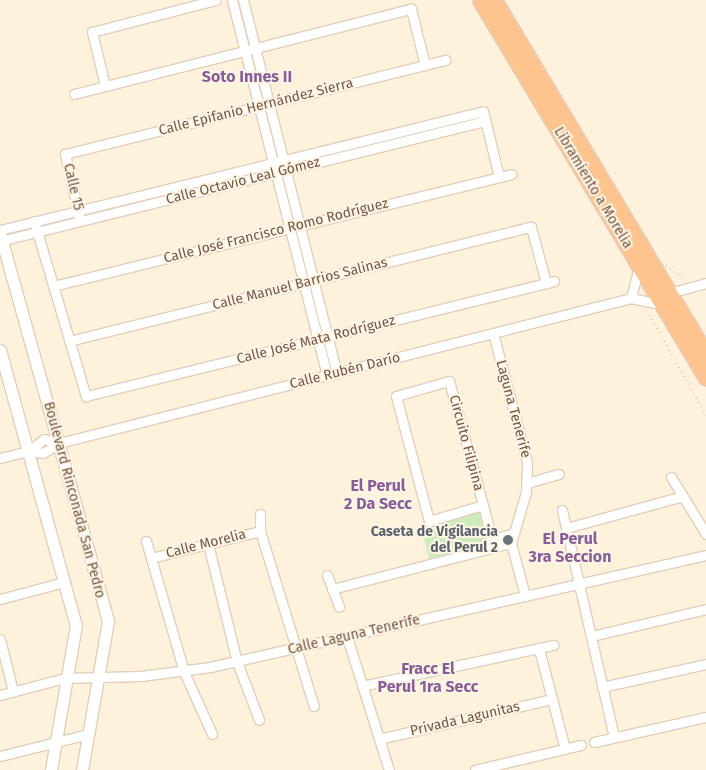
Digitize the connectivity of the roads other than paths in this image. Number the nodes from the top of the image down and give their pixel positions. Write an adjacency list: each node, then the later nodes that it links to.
1 (216, 0): 10 (street)
2 (232, 0): 7 (street)
3 (243, 0): 6 (street)
4 (480, 0): 29 (highway, Libramiento a Morelia)
5 (494, 0): 36 (highway, Libramiento a Morelia)
6 (256, 48): 7 (street); 9 (street); 12 (street)
7 (245, 51): 10 (street); 13 (street)
8 (446, 60): 9 (street, Calle Epifanio Hernández Sierra)
9 (425, 65): 12 (street, Calle Epifanio Hernández Sierra)
10 (105, 86): 11 (street)
11 (74, 94)
12 (269, 104): 13 (street, Calle Epifanio Hernández Sierra); 16 (street)
13 (259, 106): 15 (street, Calle Epifanio Hernández Sierra); 17 (street)
14 (485, 121): 16 (street, Calle Octavio Leal Gómez); 18 (street, Calle Octavio Leal Gómez); 21 (street)
15 (65, 154): 22 (street, Calle 15)
16 (284, 160): 17 (street, Calle Octavio Leal Gómez); 18 (street)
17 (273, 163): 19 (street); 22 (street, Calle Octavio Leal Gómez)
18 (286, 170): 19 (street, Calle Octavio Leal Gómez); 25 (street)
19 (276, 173): 23 (street, Calle Octavio Leal Gómez); 26 (street)
20 (512, 174): 21 (street, Calle José Francisco Romo Rodríguez)
21 (499, 177): 25 (street, Calle José Francisco Romo Rodríguez)
22 (78, 211): 23 (street, Calle 15); 24 (street, Calle Octavio Leal Gómez)
23 (81, 221): 27 (street, Calle Octavio Leal Gómez)
24 (34, 222): 27 (street); 28 (street, Calle Octavio Leal Gómez)
25 (300, 225): 26 (street, Calle José Francisco Romo Rodríguez); 30 (street)
26 (290, 228): 32 (street); 34 (street, Calle José Francisco Romo Rodríguez)
27 (37, 232): 28 (street, Calle Octavio Leal Gómez); 34 (street)
28 (0, 236): 46 (street, Boulevard Rinconada San Pedro)
29 (639, 265): 35 (street); 36 (highway, Libramiento a Morelia)
30 (314, 280): 31 (street, Calle Manuel Barrios Salinas); 32 (street, Calle Manuel Barrios Salinas); 38 (street)
31 (550, 282): 38 (street, Calle José Mata Rodríguez)
32 (304, 283): 39 (street); 40 (street, Calle Manuel Barrios Salinas)
33 (706, 283): 36 (street)
34 (53, 286): 40 (street)
35 (631, 298): 36 (street, Calle Rubén Darío); 37 (street, Calle Rubén Darío)
36 (666, 299): 42 (highway, Libramiento a Morelia); 45 (highway, Libramiento a Morelia)
37 (493, 333): 43 (street, Calle Rubén Darío); 51 (street, Laguna Tenerife)
38 (328, 337): 39 (street, Calle José Mata Rodríguez); 43 (street)
39 (318, 339): 40 (street, Calle José Mata Rodríguez); 44 (street)
40 (69, 341)
41 (0, 350): 47 (street)
42 (706, 354)
43 (337, 373): 44 (street, Calle Rubén Darío)
44 (327, 375): 46 (street, Calle Rubén Darío)
45 (706, 377)
46 (59, 443): 47 (street, Calle Rubén Darío); 84 (street, Boulevard Rinconada San Pedro)
47 (29, 451): 48 (street, Calle Rubén Darío); 67 (street)
48 (0, 458)
49 (559, 474): 51 (street)
50 (671, 476): 52 (street)
51 (527, 483): 58 (street, Laguna Tenerife)
52 (683, 496): 56 (street); 59 (street)
53 (483, 505): 53 (street, Circuito Filipina); 61 (street, Circuito Filipina)
54 (562, 510): 56 (street)
55 (260, 514): 57 (street)
56 (566, 528): 68 (street)
57 (260, 531): 63 (street, Calle Morelia); 78 (street)
58 (514, 533): 61 (street); 62 (street, Laguna Tenerife)
59 (706, 534)
60 (146, 541): 65 (street)
61 (493, 543): 62 (street); 69 (street)
62 (511, 543): 70 (street)
63 (208, 544): 65 (street, Calle Morelia); 80 (street)
64 (706, 555): 68 (street, Calle Laguna Tenerife)
65 (151, 558): 82 (street)
66 (327, 576): 69 (street)
67 (64, 582): 71 (street); 83 (street)
68 (579, 584): 70 (street, Calle Laguna Tenerife); 74 (street)
69 (332, 589): 72 (street)
70 (525, 596): 75 (street, Calle Laguna Tenerife)
71 (0, 599)
72 (339, 607)
73 (706, 610): 74 (street)
74 (590, 636): 86 (street)
75 (347, 637): 78 (street, Calle Laguna Tenerife); 85 (street)
76 (0, 639): 87 (street)
77 (554, 645): 79 (street)
78 (294, 648): 80 (street, Calle Laguna Tenerife); 90 (street)
79 (539, 649): 85 (street); 89 (street)
80 (237, 662): 82 (street, Calle Laguna Tenerife); 92 (street)
81 (706, 664): 86 (street)
82 (184, 672): 84 (street, Calle Laguna Tenerife); 94 (street)
83 (65, 678): 84 (street, Calle Laguna Tenerife); 87 (street, Calle Laguna Tenerife); 97 (street)
84 (98, 678): 93 (street, Boulevard Rinconada San Pedro)
85 (362, 686): 96 (street)
86 (602, 687): 95 (street)
87 (14, 691): 88 (street, Calle Laguna Tenerife)
88 (0, 695)
89 (552, 699): 96 (street, Privada Lagunitas); 100 (street)
90 (314, 706)
91 (706, 717): 95 (street)
92 (259, 720)
93 (88, 734): 97 (street); 103 (street, Boulevard Rinconada San Pedro)
94 (212, 734)
95 (614, 738): 98 (street)
96 (379, 739): 104 (street)
97 (56, 742): 101 (street); 102 (street)
98 (594, 742)
99 (581, 745): 100 (street)
100 (565, 749): 105 (street)
101 (0, 756)
102 (51, 770)
103 (82, 770)
104 (389, 770)
105 (475, 770)

